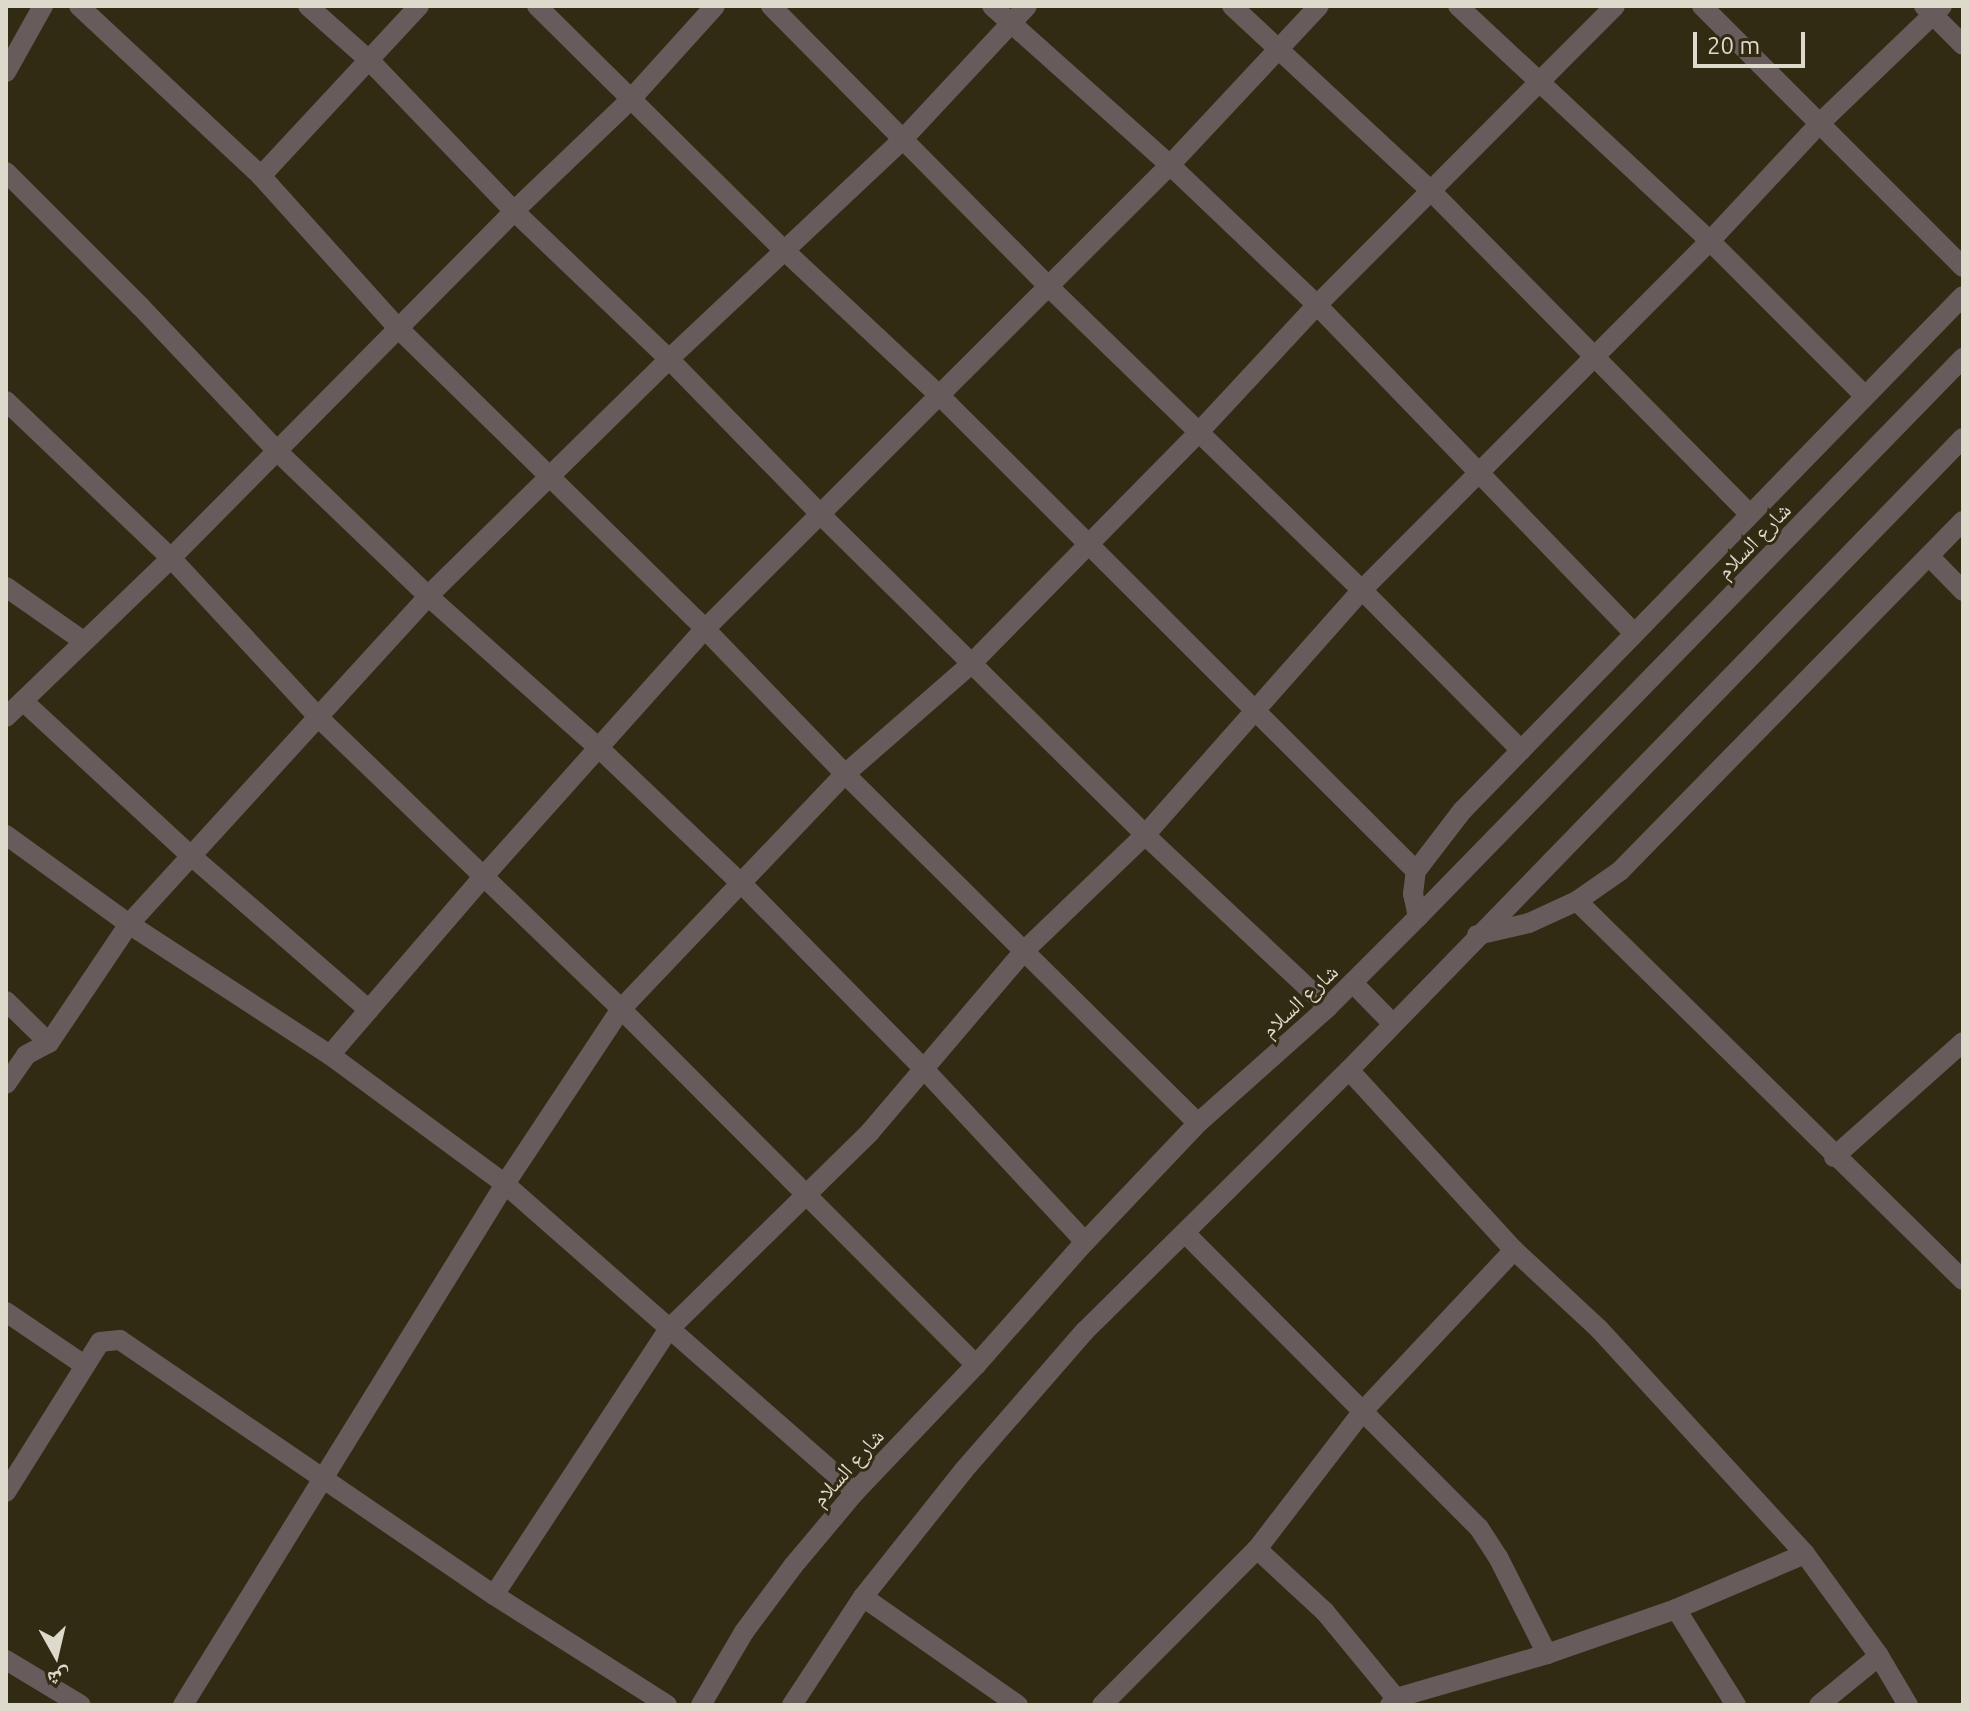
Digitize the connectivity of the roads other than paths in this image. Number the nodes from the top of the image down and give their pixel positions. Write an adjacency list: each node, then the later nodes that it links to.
1 (43, 6): 20 (street)
2 (79, 6): 27 (street)
3 (308, 6): 19 (street)
4 (419, 6): 19 (street)
5 (537, 6): 22 (street)
6 (715, 6): 22 (street)
7 (771, 6): 24 (street)
8 (992, 6): 16 (street)
9 (1027, 6): 16 (street)
10 (1232, 6): 18 (street)
11 (1319, 6): 18 (street)
12 (1458, 6): 21 (street)
13 (1615, 6): 21 (street)
14 (1702, 6): 23 (street)
15 (1933, 9): 17 (street); 23 (street)
16 (1011, 24): 24 (street); 25 (street)
17 (1963, 45)
18 (1277, 48): 25 (street); 28 (street)
19 (370, 61): 27 (street); 29 (street)
20 (6, 72)
21 (1539, 84): 28 (street); 30 (street)
22 (631, 99): 29 (street); 31 (street)
23 (1820, 123): 30 (street); 32 (street)
24 (904, 138): 31 (street); 33 (street)
25 (1170, 165): 33 (street); 35 (street)
26 (6, 172): 45 (street)
27 (261, 176): 36 (street)
28 (1432, 192): 35 (street); 37 (street)
29 (514, 211): 36 (street); 39 (street)
30 (1710, 241): 37 (street); 41 (street)
31 (786, 252): 39 (street); 40 (street)
32 (1963, 267)
33 (1049, 287): 40 (street); 43 (street)
34 (1963, 296): 41 (street)
35 (1317, 305): 43 (street); 46 (street)
36 (398, 328): 45 (street); 47 (street)
37 (1593, 357): 46 (street); 49 (street)
38 (1963, 358): 76 (street, شارع السلام)
39 (669, 359): 47 (street); 48 (street)
40 (940, 396): 48 (street); 51 (street)
41 (1865, 396): 49 (street)
42 (6, 401): 53 (street)
43 (1198, 433): 51 (street); 55 (street)
44 (1963, 438): 78 (street)
45 (278, 452): 53 (street); 57 (street)
46 (1478, 471): 55 (street); 59 (street)
47 (550, 480): 57 (street); 58 (street)
48 (820, 514): 58 (street); 61 (street)
49 (1749, 514): 59 (street)
50 (1963, 521): 52 (street)
51 (1089, 545): 61 (street); 63 (street)
52 (1929, 556): 56 (street); 75 (street)
53 (171, 558): 60 (street); 65 (street)
54 (6, 587): 60 (street)
55 (1362, 590): 63 (street); 67 (street)
56 (1963, 591)
57 (428, 596): 65 (street); 66 (street)
58 (705, 629): 66 (street); 68 (street)
59 (1633, 632): 67 (street)
60 (83, 641): 62 (street)
61 (971, 664): 68 (street); 70 (street)
62 (23, 701): 64 (street); 71 (street)
63 (1255, 711): 70 (street); 72 (street)
64 (6, 717)
65 (318, 717): 71 (street); 73 (street)
66 (600, 749): 73 (street); 74 (street)
67 (1521, 750): 72 (street)
68 (845, 774): 74 (street); 79 (street)
69 (6, 835): 77 (street)
70 (1145, 835): 79 (street); 82 (street)
71 (189, 854): 77 (street); 84 (street)
72 (1416, 871): 76 (street)
73 (482, 878): 83 (street); 84 (street)
74 (742, 884): 83 (street); 89 (street)
75 (1577, 901): 78 (street); 93 (street)
76 (1418, 917): 80 (street, شارع السلام)
77 (129, 924): 87 (street); 88 (street)
78 (1477, 935): 85 (street)
79 (1024, 951): 89 (street); 92 (street)
80 (1353, 983): 82 (street, شارع السلام); 85 (street)
81 (6, 1001): 87 (street)
82 (1328, 1007): 92 (street, شارع السلام)
83 (621, 1009): 94 (street); 95 (street)
84 (369, 1010): 88 (street)
85 (1393, 1024): 90 (street)
86 (1963, 1042): 93 (street)
87 (49, 1043): 91 (street)
88 (330, 1055): 94 (street)
89 (922, 1067): 95 (street); 97 (street)
90 (1349, 1070): 96 (street); 98 (street)
91 (6, 1084)
92 (1198, 1123): 97 (street, شارع السلام)
93 (1834, 1157): 99 (street)
94 (505, 1184): 101 (street); 105 (street)
95 (805, 1192): 101 (street); 103 (street)
96 (1186, 1234): 104 (street); 111 (street)
97 (1085, 1242): 103 (street, شارع السلام)
98 (1514, 1250): 104 (street); 109 (street)
99 (1963, 1280)
100 (6, 1312): 102 (street)
101 (668, 1330): 107 (street); 110 (street)
102 (84, 1365): 105 (street); 106 (street)
103 (976, 1365): 107 (street, شارع السلام)
104 (1362, 1412): 108 (street); 113 (street)
105 (323, 1477): 110 (street); 118 (street)
106 (6, 1492)
107 (855, 1492): 120 (street, شارع السلام)
108 (1257, 1549): 116 (street); 123 (street)
109 (1805, 1554): 112 (street); 114 (street)
110 (494, 1595): 119 (street)
111 (863, 1597): 121 (street); 122 (street)
112 (1676, 1609): 113 (street); 124 (street)
113 (1547, 1654): 116 (street)
114 (1879, 1656): 125 (street); 126 (street)
115 (6, 1660): 117 (street)
116 (1393, 1702)
117 (81, 1705)
118 (183, 1705)
119 (667, 1705)
120 (701, 1705)
121 (792, 1705)
122 (1018, 1705)
123 (1102, 1705)
124 (1736, 1705)
125 (1819, 1705)
126 (1908, 1705)

